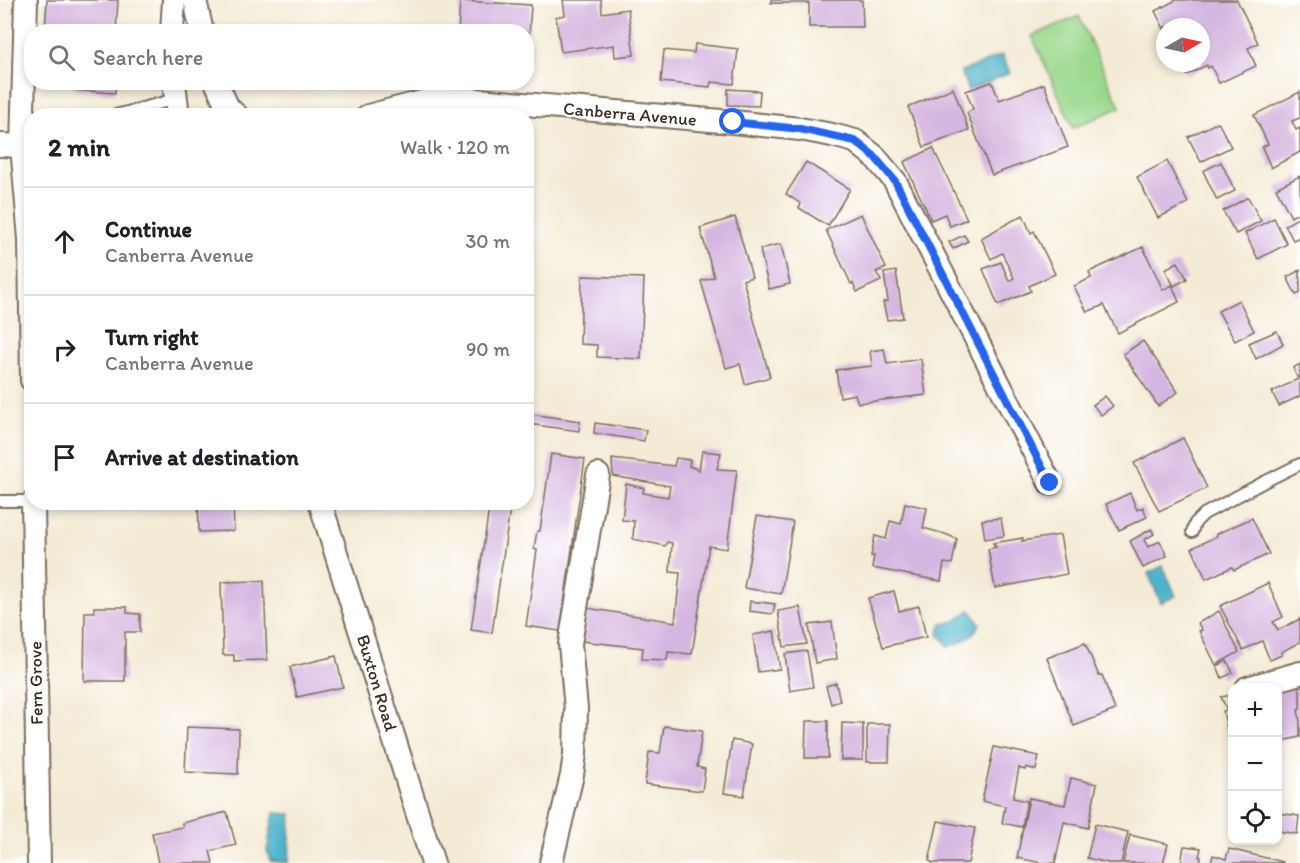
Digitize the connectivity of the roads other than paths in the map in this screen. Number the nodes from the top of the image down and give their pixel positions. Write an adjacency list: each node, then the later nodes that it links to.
1 (26, 0): 11 (street)
2 (174, 0): 4 (street)
3 (195, 0): 5 (street)
4 (172, 24)
5 (200, 24)
6 (220, 90): 9 (street)
7 (176, 99): 8 (lane)
8 (142, 108)
9 (228, 108)
10 (399, 108): 15 (street, Canberra Avenue)
11 (11, 146): 12 (street)
12 (24, 206)
13 (1300, 464): 20 (lane)
14 (598, 475): 25 (street)
15 (1050, 483)
16 (0, 501): 17 (lane)
17 (24, 502)
18 (32, 510): 23 (street, Fern Grove)
19 (323, 510): 24 (street, Buxton Road)
20 (1192, 532)
21 (1300, 673): 22 (street)
22 (1262, 683)
23 (39, 863)
24 (434, 863)
25 (551, 863)

